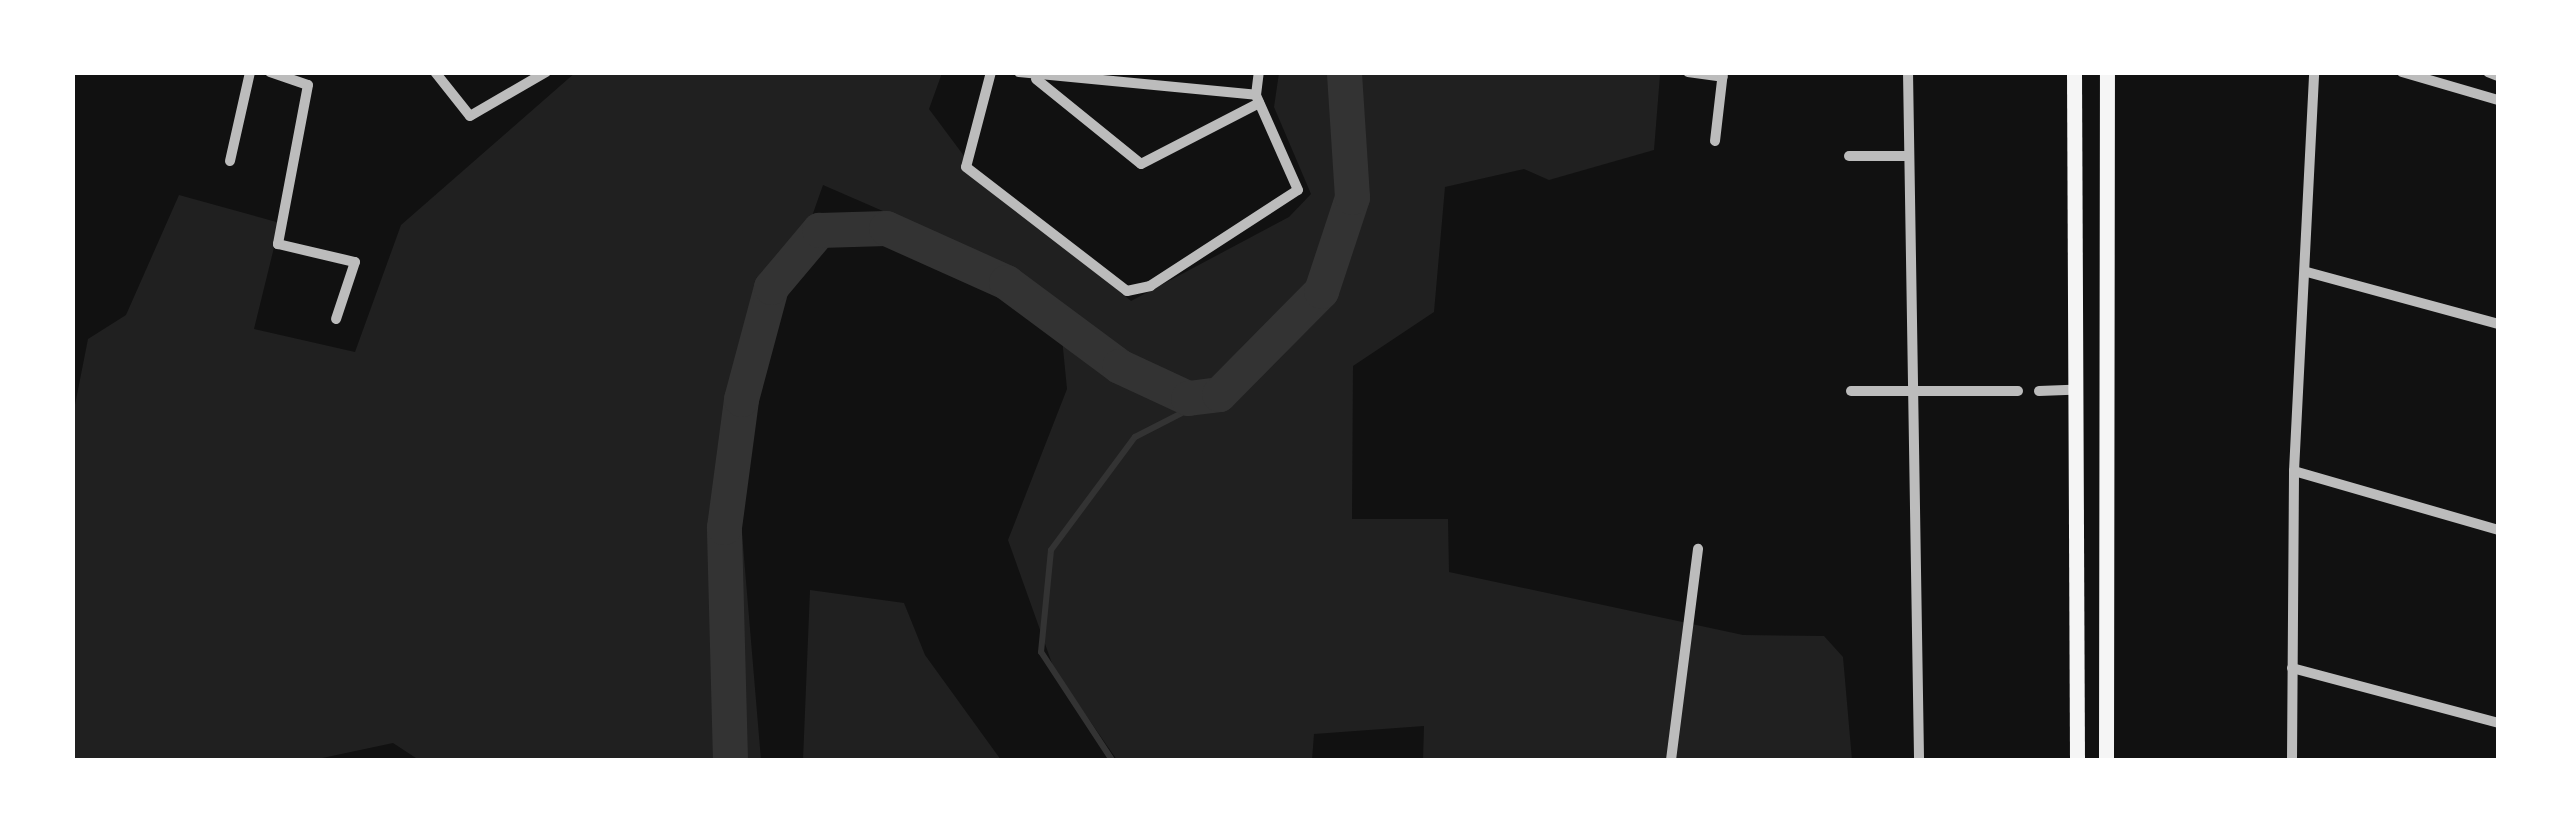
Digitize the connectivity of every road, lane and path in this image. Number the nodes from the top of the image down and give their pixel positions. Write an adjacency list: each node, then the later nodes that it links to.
1 (250, 72): 23 (street)
2 (270, 72): 25 (street)
3 (436, 72): 4 (street)
4 (546, 72)
5 (991, 72): 18 (street)
6 (1019, 72): 17 (street)
7 (1259, 72): 18 (street)
8 (1688, 72): 15 (street)
9 (1908, 72): 22 (street)
10 (2074, 72): 28 (main road)
11 (2107, 72): 33 (main road)
12 (2314, 72): 24 (street)
13 (2402, 72): 19 (street)
14 (2488, 72): 16 (street)
15 (1723, 75): 20 (street)
16 (2498, 76)
17 (1036, 79): 18 (street); 18 (street)
18 (1257, 99)
19 (2498, 100)
20 (1715, 141)
21 (1849, 156): 22 (street)
22 (1908, 156): 31 (street)
23 (230, 161)
24 (2307, 272): 26 (street); 34 (street)
25 (336, 319)
26 (2498, 324)
27 (2040, 390): 28 (street)
28 (2072, 390): 32 (main road)
29 (1851, 391): 31 (street)
30 (2018, 391): 31 (street)
31 (1909, 392): 40 (street)
32 (2074, 438): 33 (main road); 41 (main road)
33 (2104, 438): 42 (main road)
34 (2294, 471): 35 (street); 37 (street)
35 (2498, 530)
36 (1698, 550): 39 (street)
37 (2292, 668): 38 (street); 43 (street)
38 (2498, 724)
39 (1671, 760)
40 (1919, 760)
41 (2077, 760)
42 (2106, 760)
43 (2292, 760)

